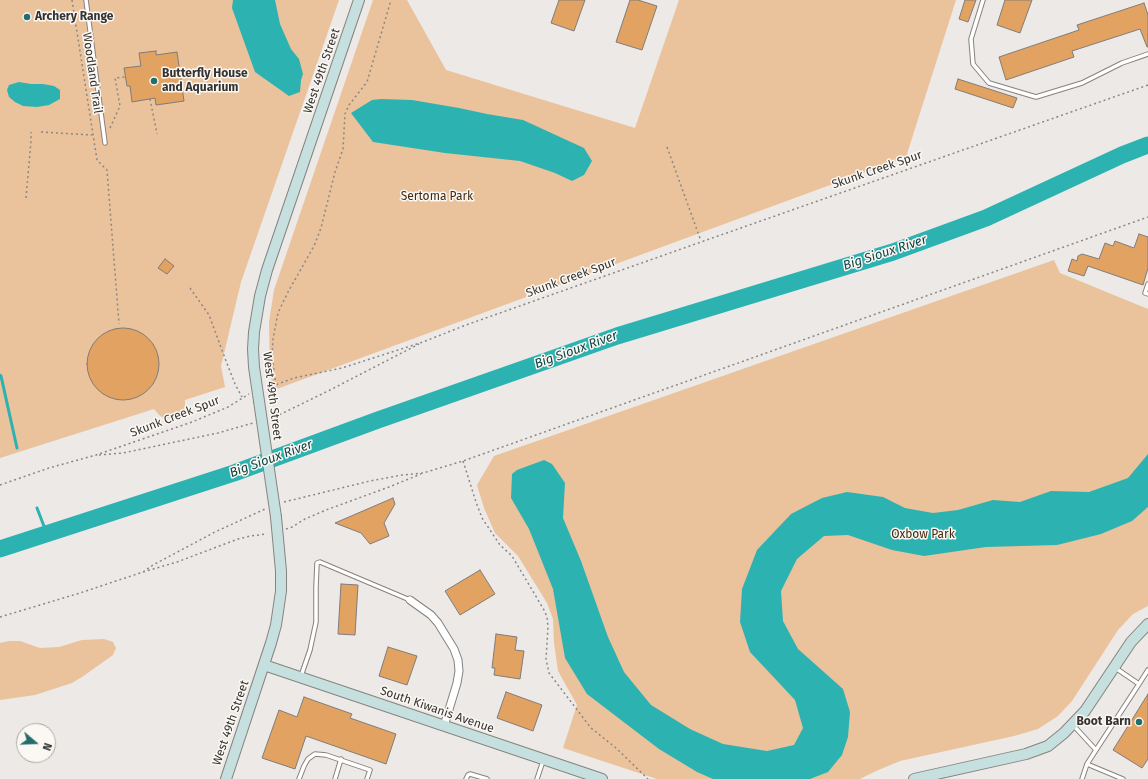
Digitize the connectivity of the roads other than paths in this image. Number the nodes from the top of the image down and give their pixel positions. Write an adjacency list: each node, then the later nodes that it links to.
1 (86, 0): 5 (lane)
2 (359, 0): 10 (main road, West 49th Street, bridge)
3 (983, 0): 4 (lane)
4 (1148, 54)
5 (105, 143)
6 (1148, 284): 7 (lane)
7 (1148, 294)
8 (410, 600): 13 (lane); 16 (street)
9 (1148, 624): 11 (main road)
10 (264, 665): 13 (main road, South Kiwanis Avenue); 22 (main road, West 49th Street)
11 (1114, 667): 14 (lane); 15 (main road)
12 (1148, 670): 14 (lane)
13 (301, 677): 16 (main road, South Kiwanis Avenue)
14 (1139, 684): 17 (lane)
15 (1072, 724): 17 (lane); 30 (main road)
16 (444, 726): 19 (main road, South Kiwanis Avenue)
17 (1096, 750): 20 (lane)
18 (341, 759): 23 (lane); 24 (lane); 25 (lane)
19 (544, 759): 21 (main road, South Kiwanis Avenue); 28 (lane)
20 (1087, 764): 31 (lane); 32 (lane)
21 (581, 776): 29 (main road, South Kiwanis Avenue)
22 (226, 779)
23 (299, 779)
24 (335, 779)
25 (367, 779)
26 (466, 779): 27 (lane)
27 (487, 779)
28 (537, 779)
29 (602, 779)
30 (914, 779)
31 (1082, 779)
32 (1123, 779)

